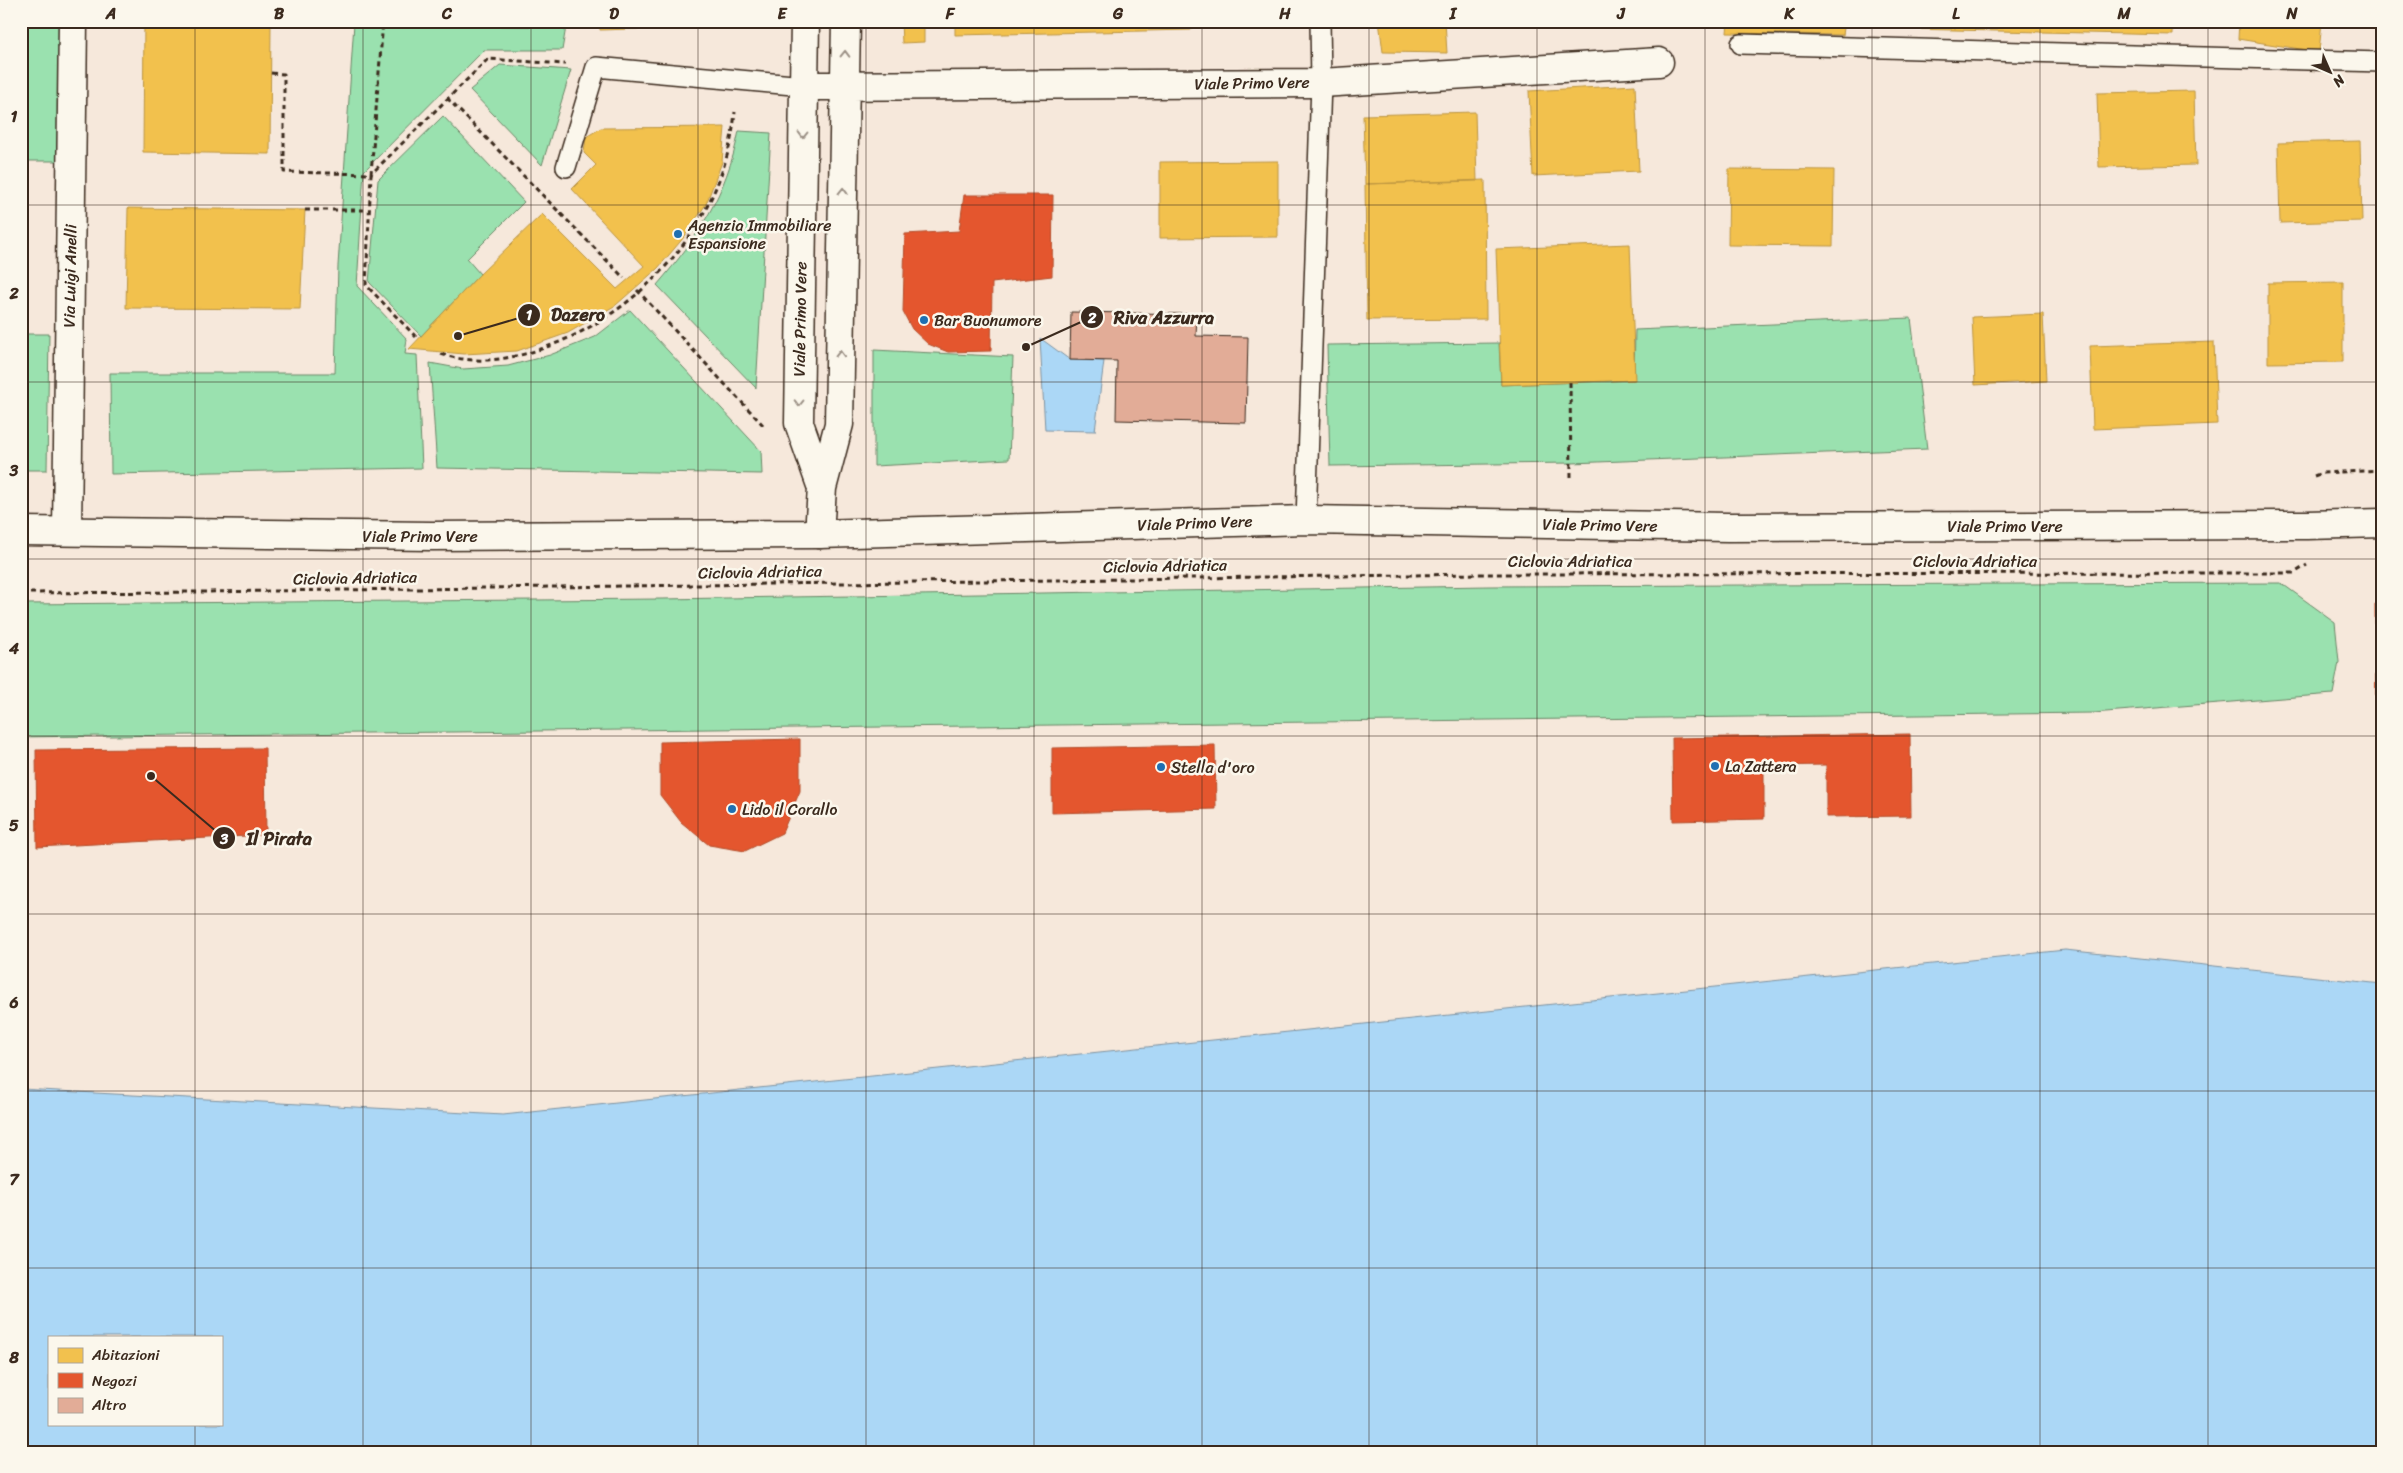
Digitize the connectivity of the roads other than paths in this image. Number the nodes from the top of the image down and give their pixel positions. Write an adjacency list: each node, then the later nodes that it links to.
1 (73, 21): 16 (street, Via Luigi Anelli)
2 (805, 21): 9 (street, Viale Primo Vere)
3 (846, 21): 10 (street, Viale Primo Vere, one-way to 3)
4 (1320, 21): 8 (lane)
5 (1741, 44): 7 (lane)
6 (1659, 62): 8 (street, Viale Primo Vere)
7 (2382, 62)
8 (1320, 82): 10 (street, Viale Primo Vere); 13 (lane)
9 (804, 86): 10 (street, Viale Primo Vere); 11 (lane, Viale Primo Vere); 12 (street, Viale Primo Vere, one-way to 12)
10 (845, 88): 12 (street, Viale Primo Vere, one-way to 10)
11 (566, 167)
12 (822, 488): 17 (street, Viale Primo Vere)
13 (1306, 520): 14 (street, Viale Primo Vere); 17 (street, Viale Primo Vere)
14 (2382, 523)
15 (21, 531): 16 (street, Viale Primo Vere)
16 (66, 532): 17 (street, Viale Primo Vere)
17 (819, 534)

